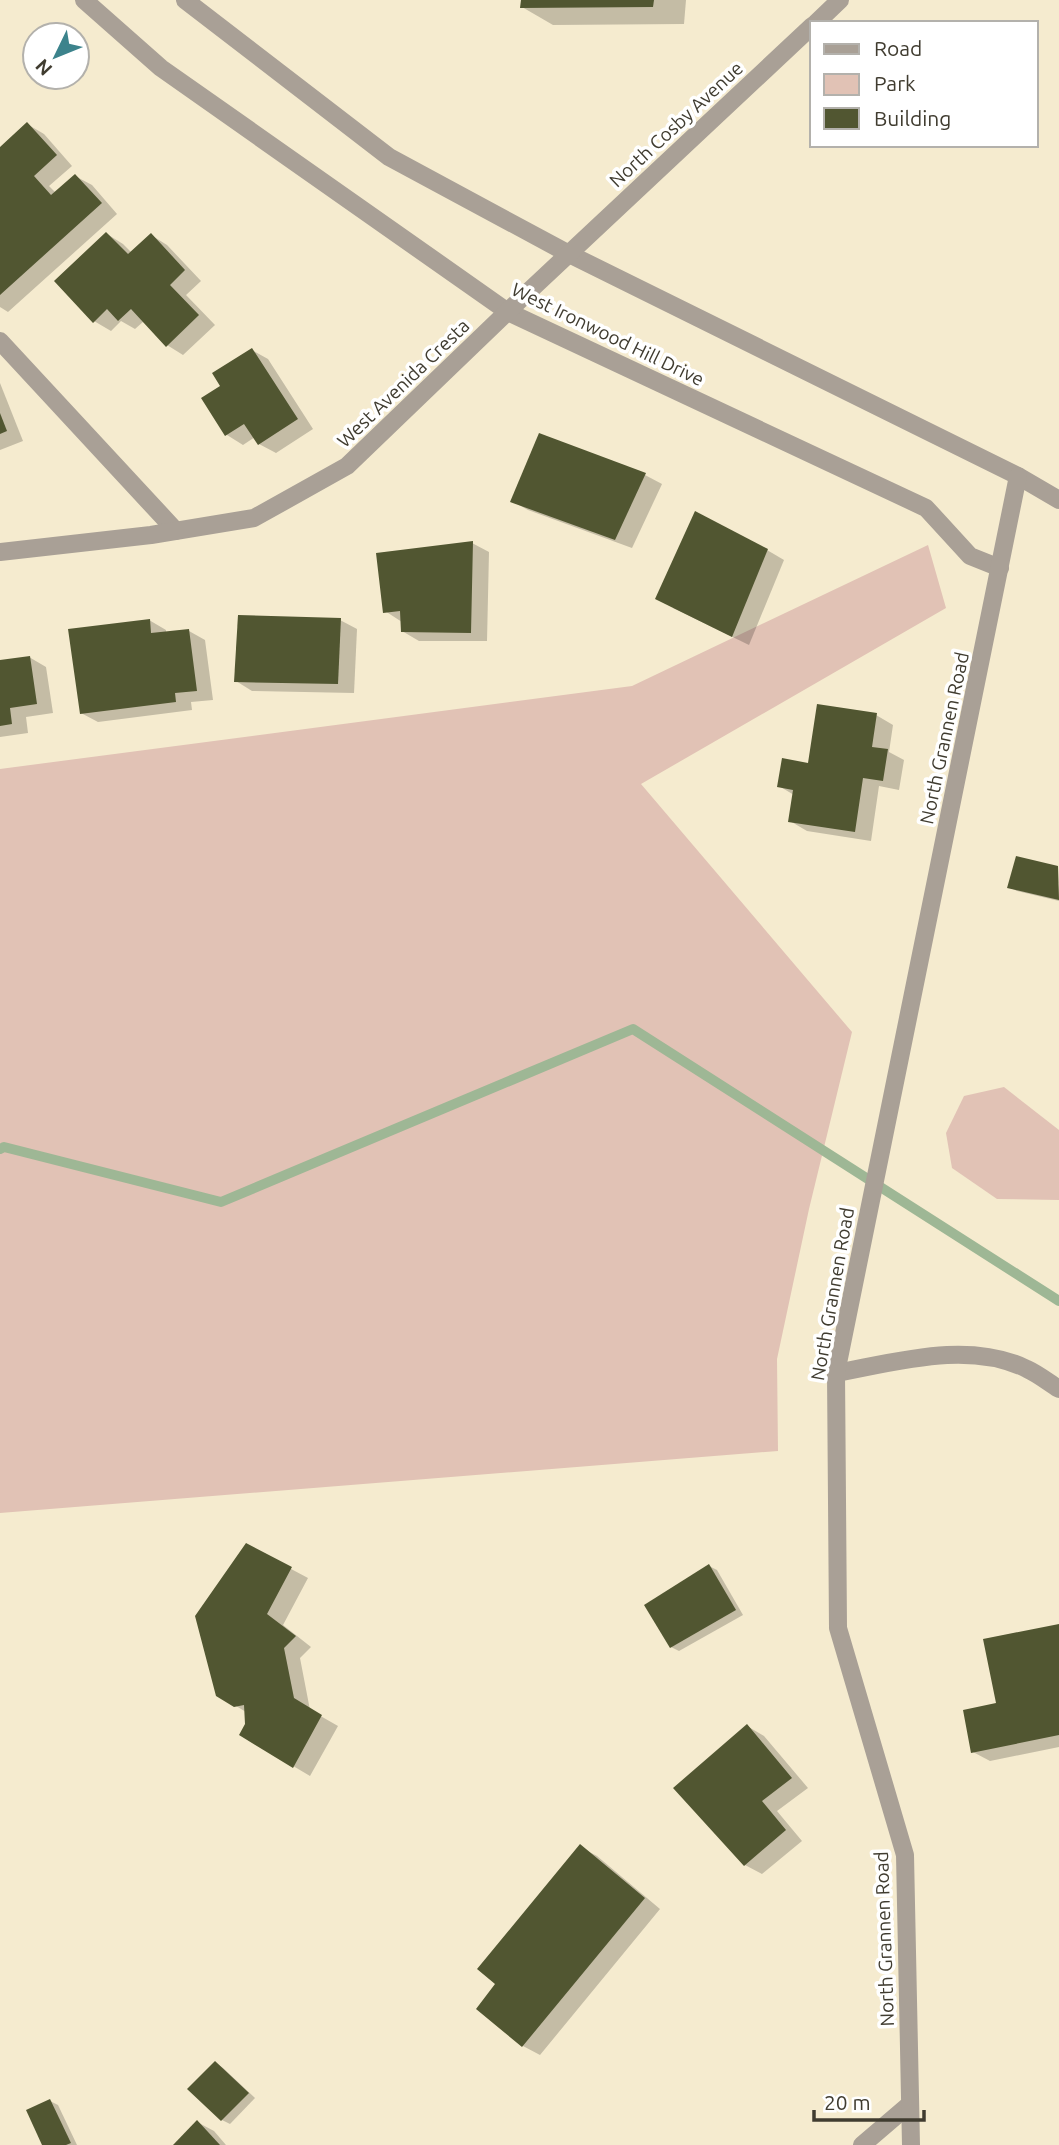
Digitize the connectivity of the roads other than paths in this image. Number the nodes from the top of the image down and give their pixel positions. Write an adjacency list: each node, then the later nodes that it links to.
1 (84, 0): 7 (street, West Ironwood Hill Drive)
2 (185, 0): 6 (street)
3 (840, 0): 4 (street, North Cosby Avenue)
4 (817, 21)
5 (810, 28): 6 (street, North Cosby Avenue)
6 (569, 254): 7 (street, West Avenida Cresta); 9 (street)
7 (508, 312): 11 (street, West Avenida Cresta); 13 (street, West Ironwood Hill Drive)
8 (0, 341): 11 (street)
9 (1018, 476): 10 (street); 13 (street, North Grannen Road)
10 (1059, 500)
11 (176, 531): 12 (street, West Avenida Cresta)
12 (0, 552)
13 (1000, 568): 14 (street, North Grannen Road)
14 (836, 1373): 15 (street); 16 (street, North Grannen Road)
15 (1059, 1389)
16 (910, 2104): 17 (street); 18 (street, North Grannen Road)
17 (862, 2145)
18 (911, 2145)

